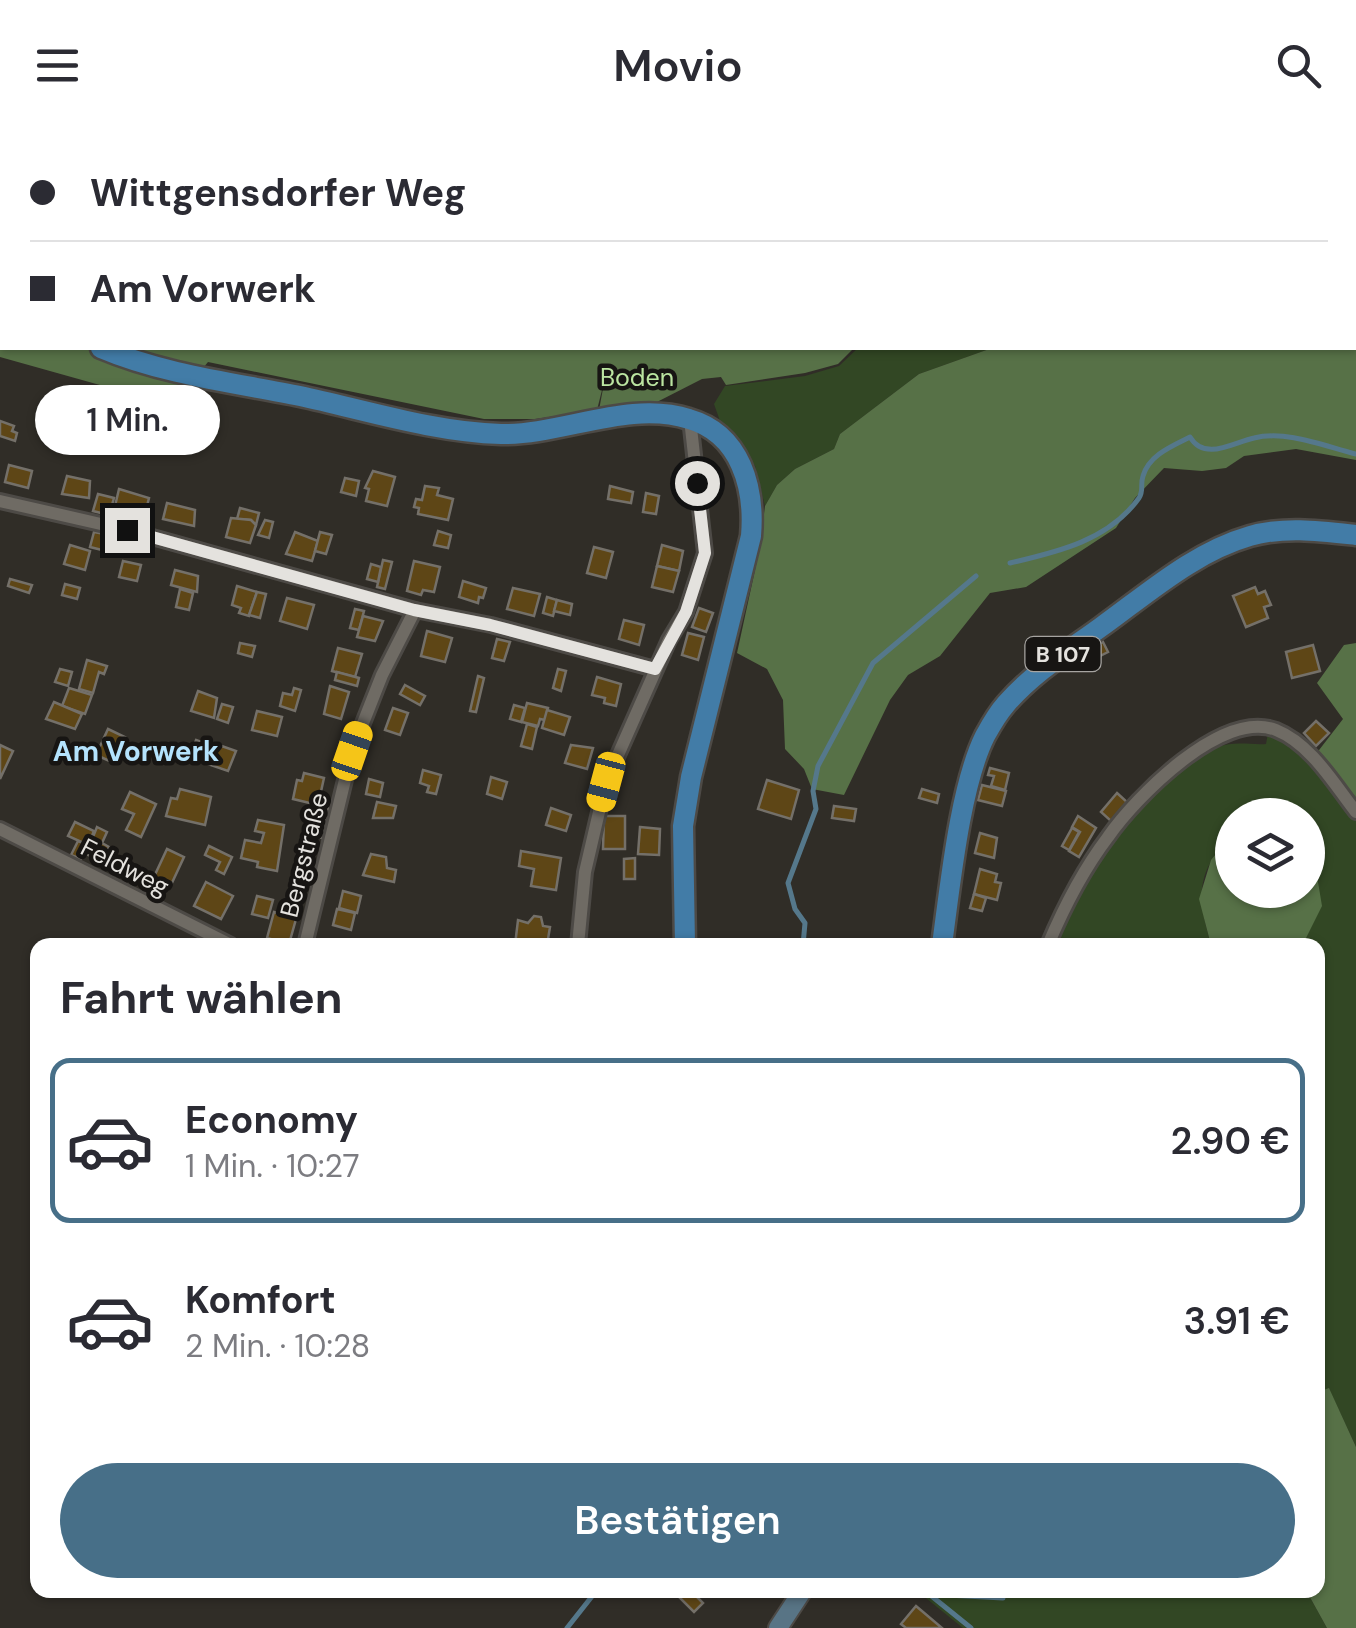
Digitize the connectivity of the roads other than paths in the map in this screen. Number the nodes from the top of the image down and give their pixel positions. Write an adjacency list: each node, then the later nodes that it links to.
1 (108, 350): 2 (main road)
2 (690, 419): 6 (street); 12 (main road)
3 (0, 501): 5 (street)
4 (1356, 535): 13 (main road, B 107)
5 (414, 610): 6 (street); 10 (street, Bergstraße)
6 (655, 669): 11 (street)
7 (1356, 812): 14 (street)
8 (0, 828): 9 (street, Feldweg)
9 (217, 938)
10 (307, 938)
11 (579, 938)
12 (685, 938)
13 (943, 938)
14 (1051, 938)
15 (798, 1598): 16 (main road)
16 (778, 1628)

